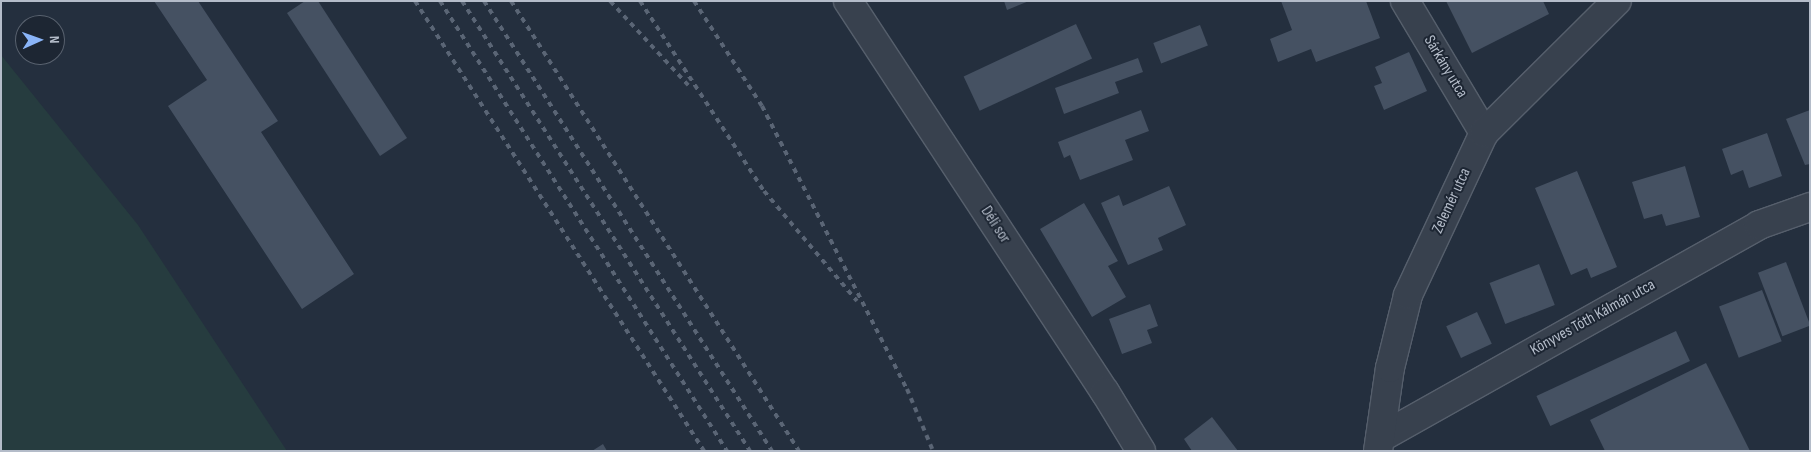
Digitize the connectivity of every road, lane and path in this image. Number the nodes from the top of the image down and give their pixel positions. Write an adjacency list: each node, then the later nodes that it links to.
1 (1405, 1): 4 (street, Sárkány utca)
2 (1617, 1): 4 (street, Zelemér utca)
3 (854, 3): 7 (street, Déli sor)
4 (1484, 133): 6 (street, Zelemér utca)
5 (1810, 208): 6 (street, Könyves Tóth Kálmán utca)
6 (1379, 444)
7 (1141, 451)

